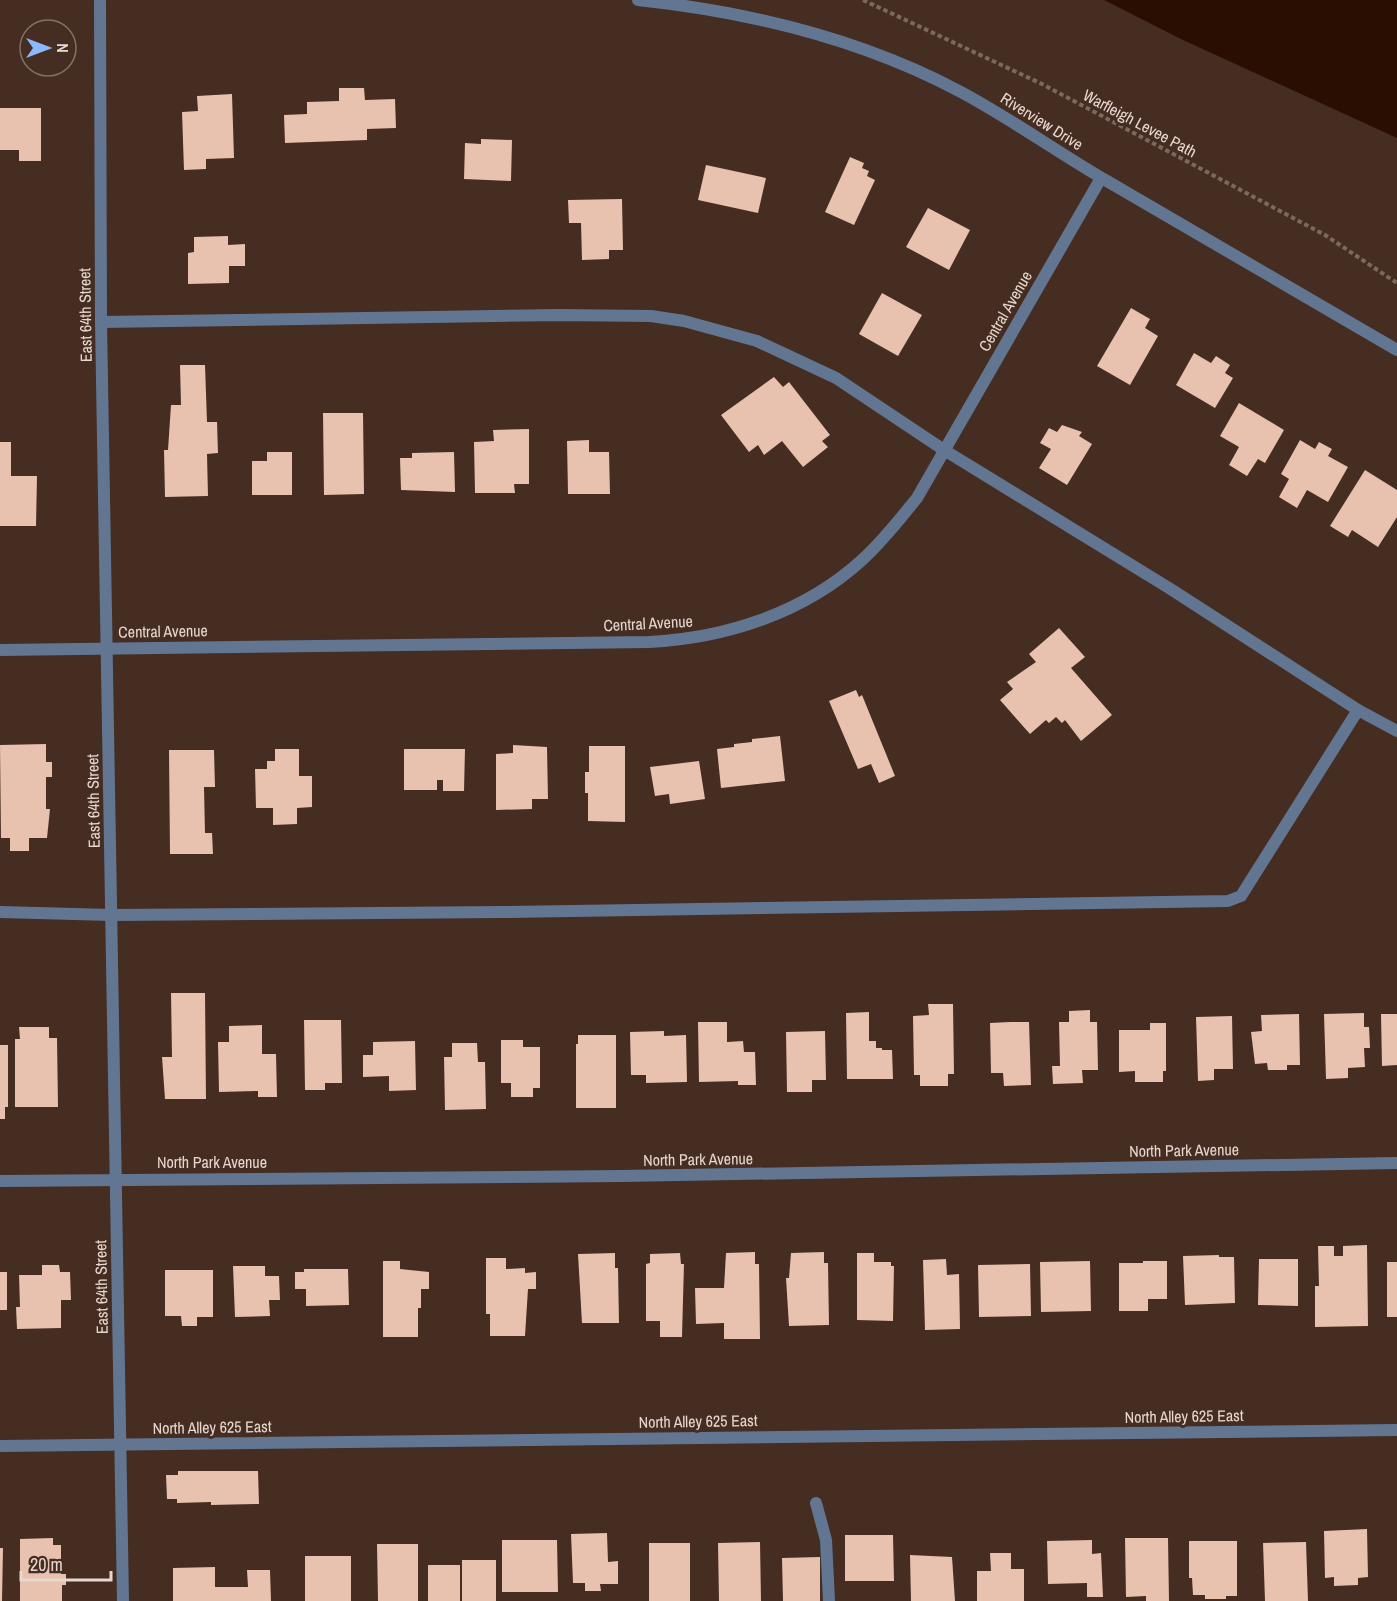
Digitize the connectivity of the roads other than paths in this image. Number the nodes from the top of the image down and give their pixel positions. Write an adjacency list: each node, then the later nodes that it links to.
1 (100, 0): 4 (street, East 64th Street)
2 (638, 0): 3 (street, Riverview Drive)
3 (1101, 177): 5 (street, Riverview Drive); 6 (street, Central Avenue)
4 (102, 322): 6 (street); 7 (street, East 64th Street)
5 (1397, 350)
6 (944, 450): 7 (street, Central Avenue); 9 (street)
7 (107, 648): 8 (street, Central Avenue); 12 (street, East 64th Street)
8 (0, 650)
9 (1358, 710): 10 (street); 12 (street)
10 (1397, 731)
11 (0, 912): 12 (street)
12 (111, 915): 14 (street, East 64th Street)
13 (1397, 1163): 14 (street, North Park Avenue)
14 (116, 1180): 15 (street, North Park Avenue); 17 (street, East 64th Street)
15 (0, 1181)
16 (1397, 1430): 17 (street, North Alley 625 East)
17 (120, 1444): 18 (street, North Alley 625 East); 20 (street, East 64th Street)
18 (0, 1446)
19 (816, 1503): 21 (street)
20 (123, 1601)
21 (829, 1601)

